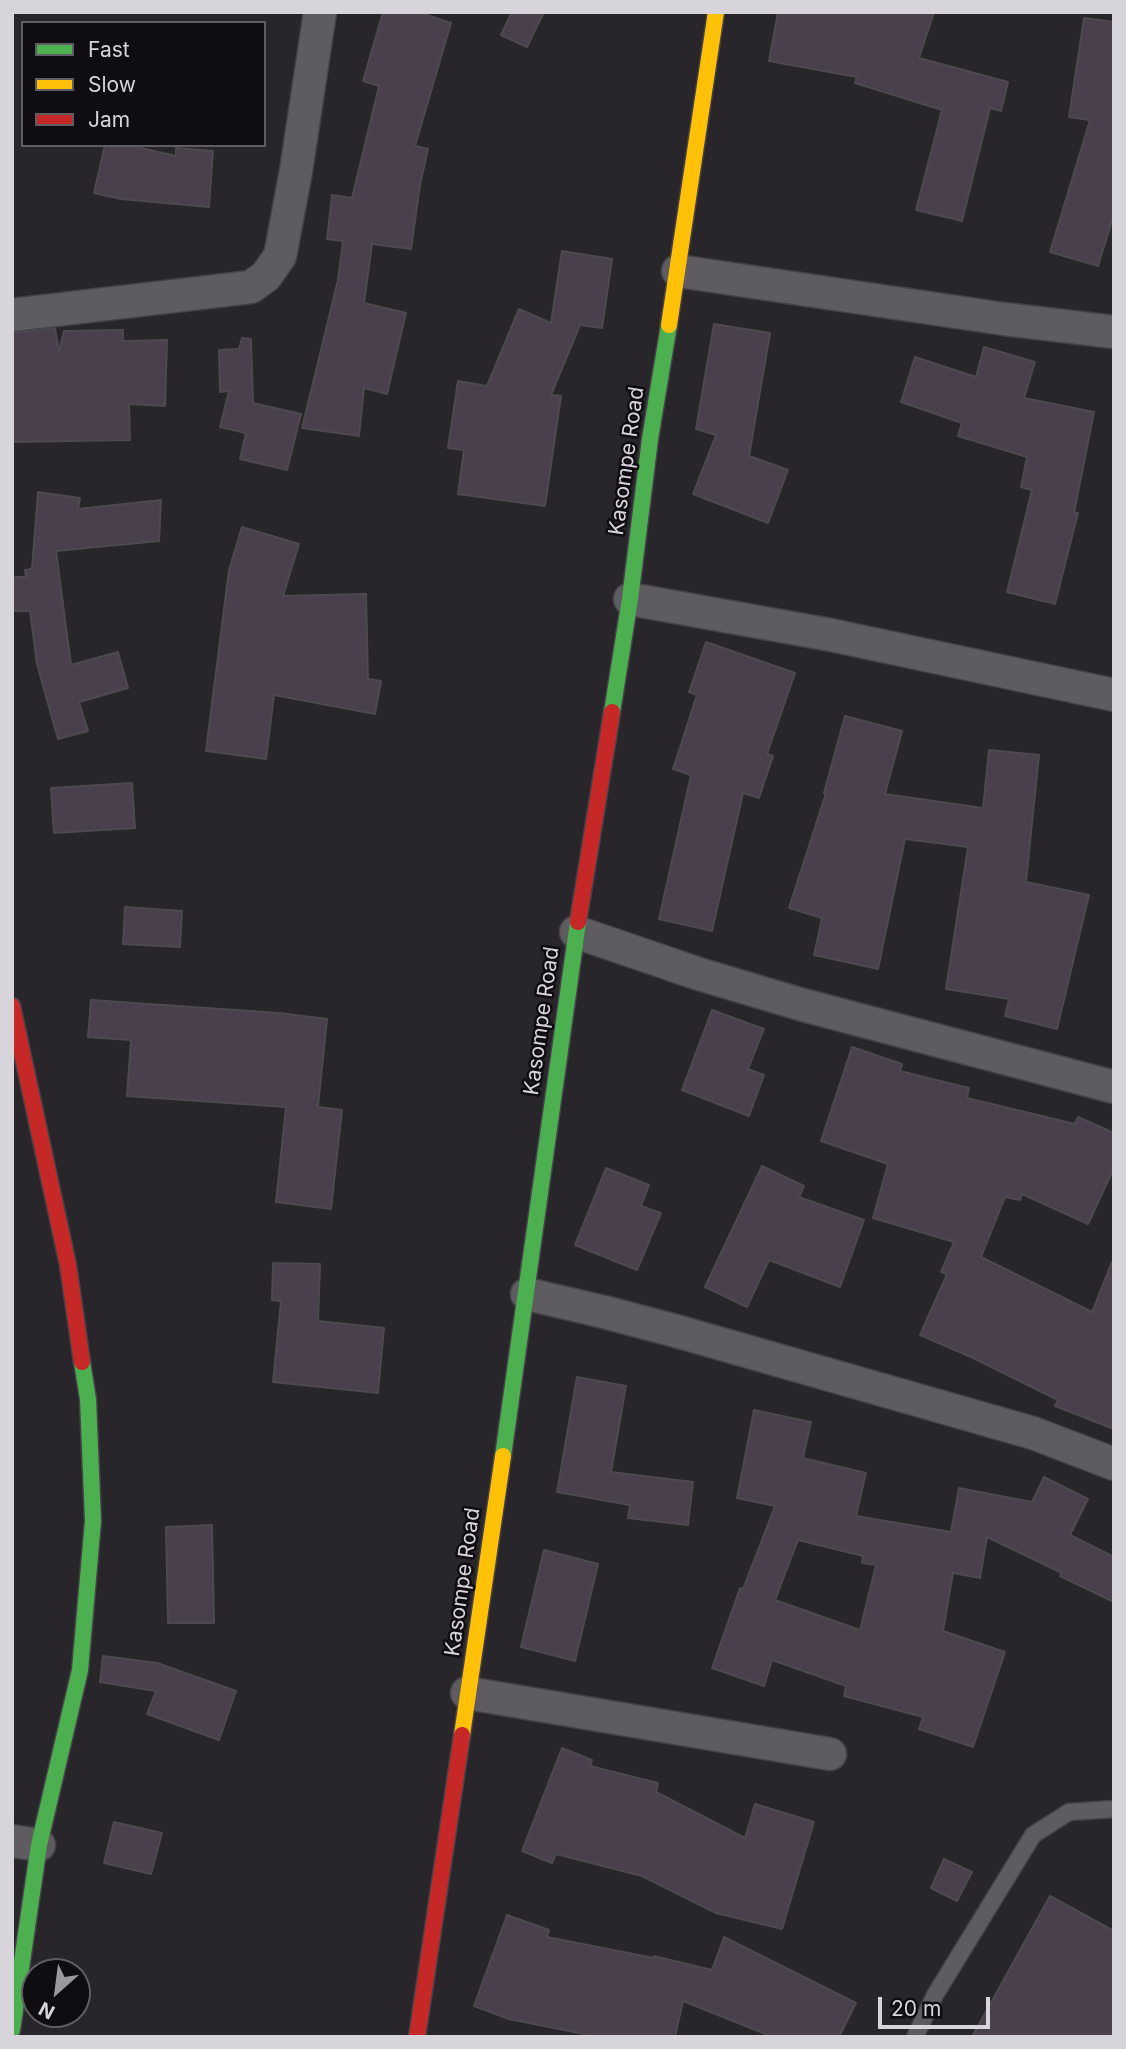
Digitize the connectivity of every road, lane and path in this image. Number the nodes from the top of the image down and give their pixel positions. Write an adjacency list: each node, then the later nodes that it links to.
1 (320, 12): 4 (street)
2 (716, 12): 3 (street, Kasompe Road)
3 (678, 271): 5 (street); 6 (street, Kasompe Road)
4 (12, 315)
5 (1114, 332)
6 (629, 599): 7 (street); 8 (street, Kasompe Road)
7 (1114, 695)
8 (576, 932): 10 (street); 11 (street, Kasompe Road)
9 (12, 1006): 16 (street)
10 (1114, 1087)
11 (527, 1294): 12 (street); 13 (street, Kasompe Road)
12 (1114, 1464)
13 (467, 1693): 14 (street); 18 (street, Kasompe Road)
14 (830, 1754)
15 (1114, 1809): 19 (lane)
16 (26, 1843): 17 (street)
17 (12, 2029)
18 (417, 2037)
19 (915, 2037)

